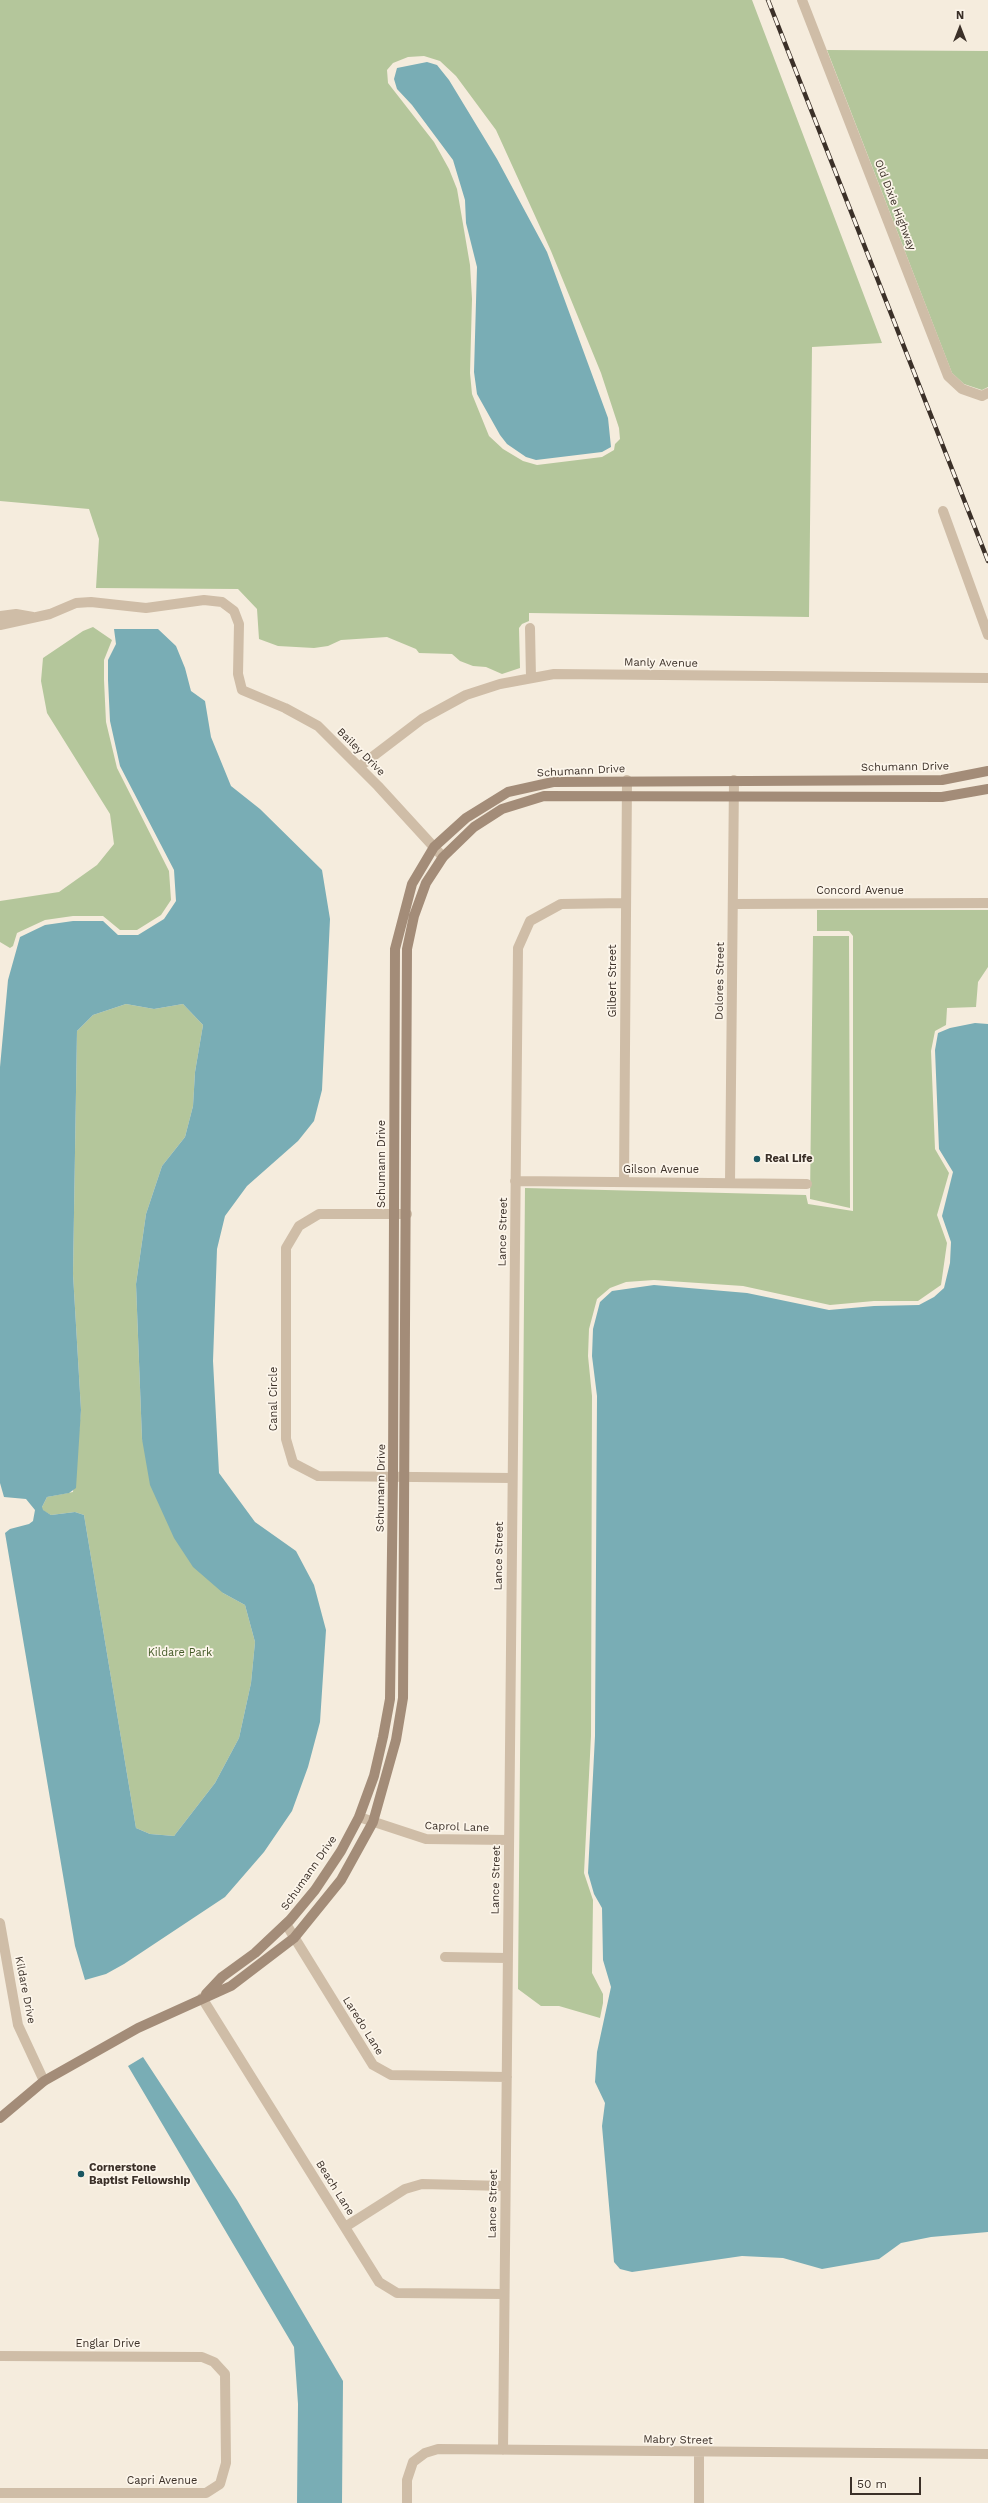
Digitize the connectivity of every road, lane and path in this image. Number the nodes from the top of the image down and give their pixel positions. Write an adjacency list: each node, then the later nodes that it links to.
1 (802, 0): 2 (street, Old Dixie Highway)
2 (988, 393)
3 (943, 511): 8 (street)
4 (0, 616): 5 (street)
5 (36, 617): 6 (street); 11 (street, Bailey Drive)
6 (0, 625)
7 (530, 628): 9 (street)
8 (988, 635)
9 (531, 678): 10 (street, Manly Avenue); 11 (street, Manly Avenue)
10 (988, 678)
11 (359, 767): 22 (street, Bailey Drive)
12 (988, 771): 15 (street, Schumann Drive)
13 (627, 780): 14 (street, Schumann Drive); 18 (street, Gilbert Street); 22 (street, Schumann Drive)
14 (734, 780): 16 (street, Schumann Drive); 19 (street, Dolores Street)
15 (942, 780): 16 (street, Schumann Drive); 21 (street)
16 (839, 781): 20 (street)
17 (988, 789): 21 (street, Schumann Drive)
18 (627, 795): 19 (street, Schumann Drive); 23 (street, Schumann Drive); 24 (street, Gilbert Street)
19 (734, 796): 20 (street, Schumann Drive); 26 (street, Dolores Street)
20 (840, 796): 21 (street, Schumann Drive)
21 (942, 797)
22 (434, 847): 23 (street, Bailey Drive); 31 (street, Schumann Drive)
23 (444, 858): 32 (street, Schumann Drive)
24 (626, 903): 27 (street, Lance Street); 28 (street, Gilbert Street)
25 (988, 903): 26 (street, Concord Avenue)
26 (733, 904): 29 (street, Dolores Street)
27 (515, 1181): 28 (street, Gilson Avenue); 35 (street, Lance Street)
28 (624, 1182): 29 (street, Gilson Avenue)
29 (730, 1183): 30 (street, Gilson Avenue)
30 (807, 1184)
31 (394, 1214): 32 (street, Canal Circle); 33 (street, Schumann Drive); 33 (street, Canal Circle)
32 (407, 1214): 34 (street, Schumann Drive)
33 (393, 1477): 34 (street, Canal Circle); 36 (street, Schumann Drive)
34 (405, 1477): 35 (street, Canal Circle); 37 (street, Schumann Drive)
35 (512, 1478): 38 (street, Lance Street)
36 (359, 1816): 37 (street, Caprol Lane); 40 (street, Schumann Drive)
37 (373, 1822): 38 (street, Caprol Lane); 41 (street, Schumann Drive)
38 (509, 1840): 43 (street, Lance Street)
39 (0, 1923): 46 (street, Kildare Drive)
40 (286, 1924): 41 (street, Laredo Lane); 44 (street, Schumann Drive)
41 (294, 1938): 44 (street, Schumann Drive); 45 (street, Laredo Lane)
42 (445, 1957): 43 (street)
43 (507, 1958): 45 (street, Lance Street)
44 (202, 1998): 46 (street, Schumann Drive); 49 (street, Beach Lane)
45 (507, 2077): 48 (street, Lance Street)
46 (44, 2081): 47 (street, Schumann Drive)
47 (0, 2118)
48 (505, 2186): 49 (street); 50 (street, Lance Street)
49 (345, 2227): 50 (street, Beach Lane)
50 (503, 2294): 53 (street, Lance Street)
51 (0, 2356): 52 (street, Englar Drive)
52 (214, 2362): 56 (street, Capri Avenue)
53 (503, 2450): 54 (street, Mabry Street); 57 (street, Mabry Street)
54 (699, 2452): 55 (street, Mabry Street); 58 (street)
55 (988, 2454)
56 (0, 2493)
57 (407, 2503)
58 (699, 2503)

